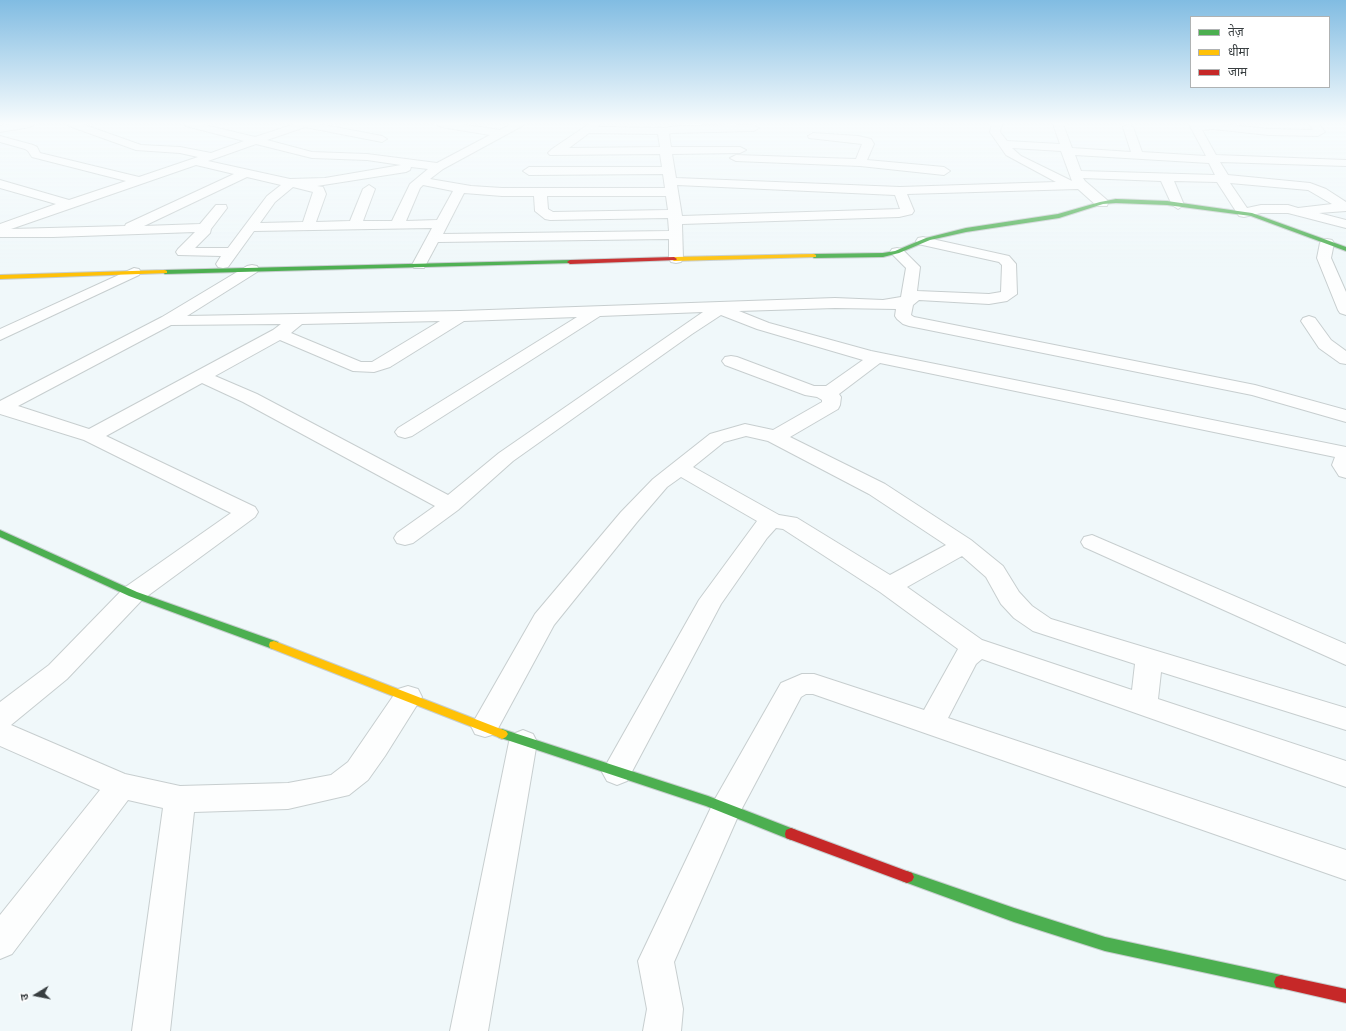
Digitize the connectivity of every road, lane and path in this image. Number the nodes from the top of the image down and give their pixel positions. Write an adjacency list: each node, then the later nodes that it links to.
1 (104, 172): 17 (street)
2 (167, 172): 17 (street)
3 (241, 172): 14 (street)
4 (383, 172): 21 (street)
5 (432, 172): 20 (street)
6 (528, 172): 28 (street)
7 (545, 172): 18 (street)
8 (669, 172): 18 (street)
9 (727, 172): 22 (street)
10 (856, 172): 26 (street)
11 (1053, 172): 19 (street)
12 (1073, 172): 19 (street)
13 (1220, 172): 16 (street)
14 (245, 173): 21 (street); 45 (street)
15 (1166, 178): 16 (street); 19 (street); 32 (street)
16 (1220, 178): 34 (street); 35 (street)
17 (140, 181): 31 (street)
18 (670, 181): 22 (street); 29 (street); 36 (street)
19 (1076, 181): 27 (street); 30 (street)
20 (419, 182): 25 (street); 40 (street)
21 (290, 183): 41 (street); 42 (street)
22 (721, 183): 26 (street)
23 (0, 184): 31 (street)
24 (369, 189): 39 (street)
25 (460, 189): 28 (street); 37 (street)
26 (853, 189): 27 (street)
27 (900, 191): 36 (street)
28 (502, 192): 29 (street)
29 (540, 192): 36 (street)
30 (1102, 203): 32 (street); 49 (street)
31 (68, 204): 44 (street)
32 (1178, 205): 35 (street)
33 (221, 208): 43 (street)
34 (1300, 211): 35 (street); 38 (street)
35 (1244, 213): 50 (street)
36 (675, 217): 47 (street)
37 (442, 224): 40 (street); 48 (street)
38 (1346, 224)
39 (355, 225): 40 (street); 41 (street)
40 (397, 225)
41 (308, 226): 42 (street)
42 (251, 227): 52 (street)
43 (204, 228): 45 (street); 52 (street)
44 (0, 229)
45 (123, 231): 46 (street)
46 (0, 233)
47 (676, 235): 48 (street); 54 (street)
48 (432, 238): 55 (street)
49 (923, 241): 53 (street); 60 (street)
50 (1327, 243): 51 (street); 62 (street)
51 (1346, 249)
52 (232, 252): 56 (street)
53 (897, 252): 54 (street); 60 (street)
54 (676, 259): 55 (street)
55 (419, 265): 57 (street)
56 (219, 269): 57 (street); 58 (street)
57 (252, 269): 67 (street)
58 (134, 272): 59 (street); 69 (street)
59 (0, 277)
60 (908, 301): 61 (street)
61 (883, 304): 63 (street); 79 (street)
62 (1345, 307)
63 (716, 308): 64 (street); 73 (street); 86 (street)
64 (598, 310): 65 (street); 80 (street)
65 (460, 316): 66 (street); 71 (street)
66 (299, 318): 67 (street); 71 (street)
67 (168, 320): 78 (street)
68 (1309, 321): 74 (street)
69 (25, 323): 70 (street); 72 (street)
70 (0, 325)
71 (279, 334): 76 (street)
72 (0, 335)
73 (878, 357): 77 (street); 83 (street)
74 (1346, 359)
75 (731, 362): 77 (street)
76 (202, 376): 81 (street); 86 (street)
77 (821, 392): 82 (street)
78 (1, 407): 81 (street)
79 (1346, 416)
80 (405, 432)
81 (91, 436): 93 (street)
82 (775, 437): 84 (street); 91 (street)
83 (1346, 453): 85 (street)
84 (680, 468): 87 (street); 102 (street)
85 (1346, 472)
86 (450, 505): 89 (street)
87 (774, 521): 92 (street); 105 (street)
88 (0, 533): 93 (street)
89 (405, 538)
90 (1092, 542): 95 (street)
91 (963, 545): 92 (street); 96 (street)
92 (889, 586): 94 (street)
93 (133, 594): 97 (street); 99 (street)
94 (976, 650): 98 (street); 101 (street)
95 (1346, 655)
96 (1149, 658): 98 (street); 100 (street)
97 (408, 697): 102 (street); 108 (street)
98 (1144, 705): 106 (street)
99 (0, 718)
100 (1346, 719)
101 (931, 723): 109 (street); 110 (street)
102 (485, 726): 104 (street)
103 (0, 733): 107 (street)
104 (523, 742): 105 (street); 114 (street)
105 (617, 772): 109 (street)
106 (1346, 774)
107 (121, 786): 108 (street); 111 (street)
108 (180, 799): 113 (street)
109 (726, 808): 112 (street); 115 (street)
110 (1346, 865)
111 (0, 942)
112 (1346, 996)
113 (152, 1031)
114 (469, 1031)
115 (662, 1031)

